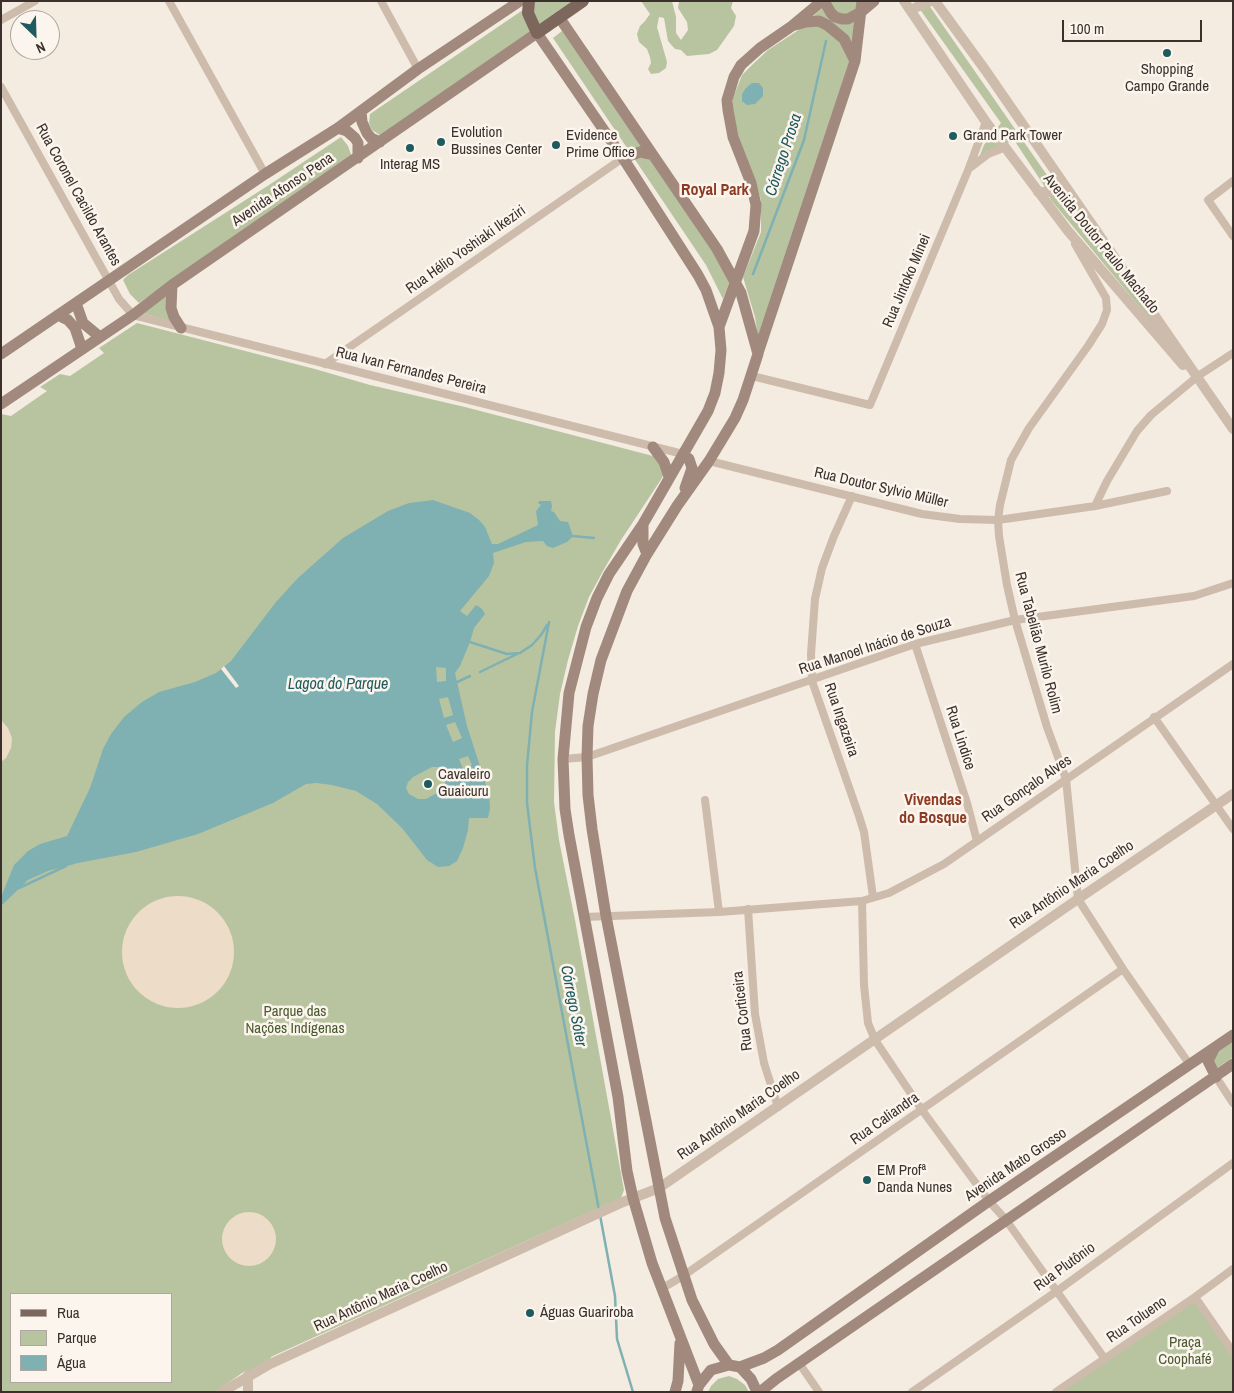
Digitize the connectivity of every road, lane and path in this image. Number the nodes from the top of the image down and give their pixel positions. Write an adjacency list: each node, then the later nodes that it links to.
1 (35, 1): 13 (street)
2 (169, 1): 28 (street)
3 (381, 1): 17 (street)
4 (520, 1): 17 (main road, Avenida Afonso Pena)
5 (529, 1): 15 (main road)
6 (583, 1): 12 (main road, Avenida Afonso Pena)
7 (823, 1): 11 (main road); 14 (main road)
8 (874, 1): 11 (main road)
9 (933, 1): 10 (street); 30 (street, Avenida Doutor Paulo Machado)
10 (907, 6): 20 (street, Avenida Doutor Paulo Machado)
11 (862, 7): 16 (main road)
12 (559, 17): 15 (main road, Avenida Afonso Pena); 24 (main road)
13 (1, 20)
14 (792, 26): 16 (main road); 34 (main road)
15 (537, 33): 22 (main road, Avenida Afonso Pena); 26 (main road)
16 (855, 61): 46 (main road)
17 (418, 69): 19 (main road, Avenida Afonso Pena)
18 (1, 87): 35 (street, Rua Coronel Cacildo Arantes)
19 (361, 111): 21 (main road, Avenida Afonso Pena); 22 (main road)
20 (986, 122): 23 (street, Avenida Doutor Paulo Machado); 27 (street, Rua Jintoko Minei)
21 (338, 128): 25 (main road); 28 (main road, Avenida Afonso Pena)
22 (380, 142): 25 (main road, Avenida Afonso Pena)
23 (1006, 147): 27 (street); 31 (street, Avenida Doutor Paulo Machado)
24 (653, 155): 26 (main road); 34 (main road)
25 (358, 158): 36 (main road, Avenida Afonso Pena)
26 (623, 158): 40 (main road); 47 (street, Rua Hélio Yoshiaki Ikeziri)
27 (969, 168): 48 (street, Rua Jintoko Minei)
28 (265, 174): 35 (main road, Avenida Afonso Pena)
29 (1233, 181): 33 (street)
30 (1062, 182): 31 (street); 49 (street, Avenida Doutor Paulo Machado)
31 (1038, 192): 32 (street, Avenida Doutor Paulo Machado)
32 (1068, 231): 49 (street, Avenida Doutor Paulo Machado); 60 (street, Rua Tabelião Murilo Rolim)
33 (1233, 236)
34 (736, 280): 40 (main road); 46 (main road)
35 (110, 281): 37 (main road, Avenida Afonso Pena); 39 (street, Rua Coronel Cacildo Arantes)
36 (172, 285): 39 (main road, Avenida Afonso Pena); 41 (main road)
37 (76, 303): 38 (main road, Avenida Afonso Pena); 42 (main road)
38 (58, 315): 43 (main road); 45 (main road, Avenida Afonso Pena)
39 (133, 315): 41 (street, Rua Ivan Fernandes Pereira); 42 (main road, Avenida Afonso Pena)
40 (719, 327): 53 (main road)
41 (181, 328): 47 (street, Rua Ivan Fernandes Pereira)
42 (100, 337): 43 (main road, Avenida Afonso Pena)
43 (82, 349): 50 (main road, Avenida Afonso Pena)
44 (1233, 353): 49 (street)
45 (1, 354)
46 (758, 354): 48 (main road)
47 (325, 364): 52 (street, Rua Ivan Fernandes Pereira)
48 (752, 376): 54 (main road)
49 (1198, 380): 51 (street); 59 (street)
50 (1, 404)
51 (1233, 428)
52 (653, 447): 53 (street, Rua Ivan Fernandes Pereira); 55 (main road)
53 (683, 454): 55 (main road); 58 (main road)
54 (709, 461): 57 (street, Rua Doutor Sylvio Müller); 58 (main road)
55 (670, 477): 61 (main road)
56 (1167, 491): 59 (street, Rua Doutor Sylvio Müller)
57 (852, 496): 60 (street, Rua Doutor Sylvio Müller); 67 (street, Rua Ingazeira)
58 (677, 506): 62 (main road)
59 (1095, 506): 60 (street, Rua Doutor Sylvio Müller)
60 (998, 520): 64 (street, Rua Tabelião Murilo Rolim)
61 (643, 524): 62 (main road); 70 (main road)
62 (647, 554): 69 (main road)
63 (1233, 583): 64 (street, Rua Manoel Inácio de Souza)
64 (1015, 620): 65 (street, Rua Manoel Inácio de Souza); 71 (street, Rua Tabelião Murilo Rolim)
65 (915, 644): 67 (street, Rua Manoel Inácio de Souza); 76 (street, Rua Lindice)
66 (1233, 664): 68 (street, Rua Gonçalo Alves)
67 (812, 681): 69 (street, Rua Manoel Inácio de Souza); 77 (street, Rua Ingazeira)
68 (1154, 717): 71 (street, Rua Gonçalo Alves); 74 (street)
69 (586, 757): 70 (street, Rua Manoel Inácio de Souza); 82 (main road)
70 (563, 758): 83 (main road)
71 (1066, 779): 76 (street, Rua Gonçalo Alves); 78 (street, Rua Tabelião Murilo Rolim)
72 (1233, 794): 74 (street, Rua Antônio Maria Coelho)
73 (705, 800): 81 (street)
74 (1217, 805): 75 (street); 78 (street, Rua Antônio Maria Coelho)
75 (1233, 829)
76 (977, 841): 77 (street, Rua Gonçalo Alves)
77 (873, 897): 79 (street, Rua Gonçalo Alves)
78 (1078, 898): 84 (street, Rua Tabelião Murilo Rolim); 86 (street, Rua Antônio Maria Coelho)
79 (862, 901): 80 (street, Rua Gonçalo Alves); 86 (street)
80 (748, 909): 81 (street, Rua Gonçalo Alves); 92 (street, Rua Corticeira)
81 (719, 912): 82 (street, Rua Gonçalo Alves)
82 (606, 916): 83 (street, Rua Gonçalo Alves); 95 (main road)
83 (584, 917): 96 (main road)
84 (1123, 969): 89 (street, Rua Tabelião Murilo Rolim); 93 (street, Rua Caliandra)
85 (1233, 1036): 87 (main road, Avenida Mato Grosso)
86 (875, 1040): 92 (street, Rua Antônio Maria Coelho); 93 (street)
87 (1215, 1047): 89 (main road, Avenida Mato Grosso); 90 (main road)
88 (1233, 1064): 90 (main road)
89 (1190, 1065): 97 (main road, Avenida Mato Grosso)
90 (1216, 1076): 91 (street); 98 (main road)
91 (1233, 1103)
92 (778, 1106): 95 (street, Rua Antônio Maria Coelho)
93 (922, 1110): 97 (street); 100 (street, Rua Caliandra)
94 (1233, 1163): 102 (street, Rua Plutônio)
95 (659, 1188): 96 (street, Rua Antônio Maria Coelho); 100 (main road)
96 (633, 1198): 101 (main road); 109 (street, Rua Antônio Maria Coelho)
97 (989, 1201): 98 (street); 108 (main road, Avenida Mato Grosso)
98 (1006, 1220): 102 (street); 107 (main road)
99 (1233, 1269): 103 (street, Rua Tolueno)
100 (683, 1276): 101 (street, Rua Caliandra); 108 (main road)
101 (661, 1289): 104 (main road)
102 (1057, 1290): 106 (street); 117 (street, Rua Plutônio)
103 (1195, 1297): 105 (street); 106 (street, Rua Tolueno)
104 (680, 1336): 111 (main road); 114 (main road)
105 (1233, 1352)
106 (1105, 1359): 118 (street, Rua Tolueno)
107 (799, 1363): 115 (main road); 116 (street)
108 (735, 1366): 111 (main road, Avenida Mato Grosso); 115 (main road)
109 (248, 1375): 110 (street, Rua Antônio Maria Coelho); 113 (street)
110 (235, 1388): 112 (street, Rua Antônio Maria Coelho)
111 (698, 1388)
112 (222, 1392)
113 (248, 1392)
114 (675, 1392)
115 (758, 1392)
116 (819, 1392)
117 (912, 1392)
118 (1056, 1392)

